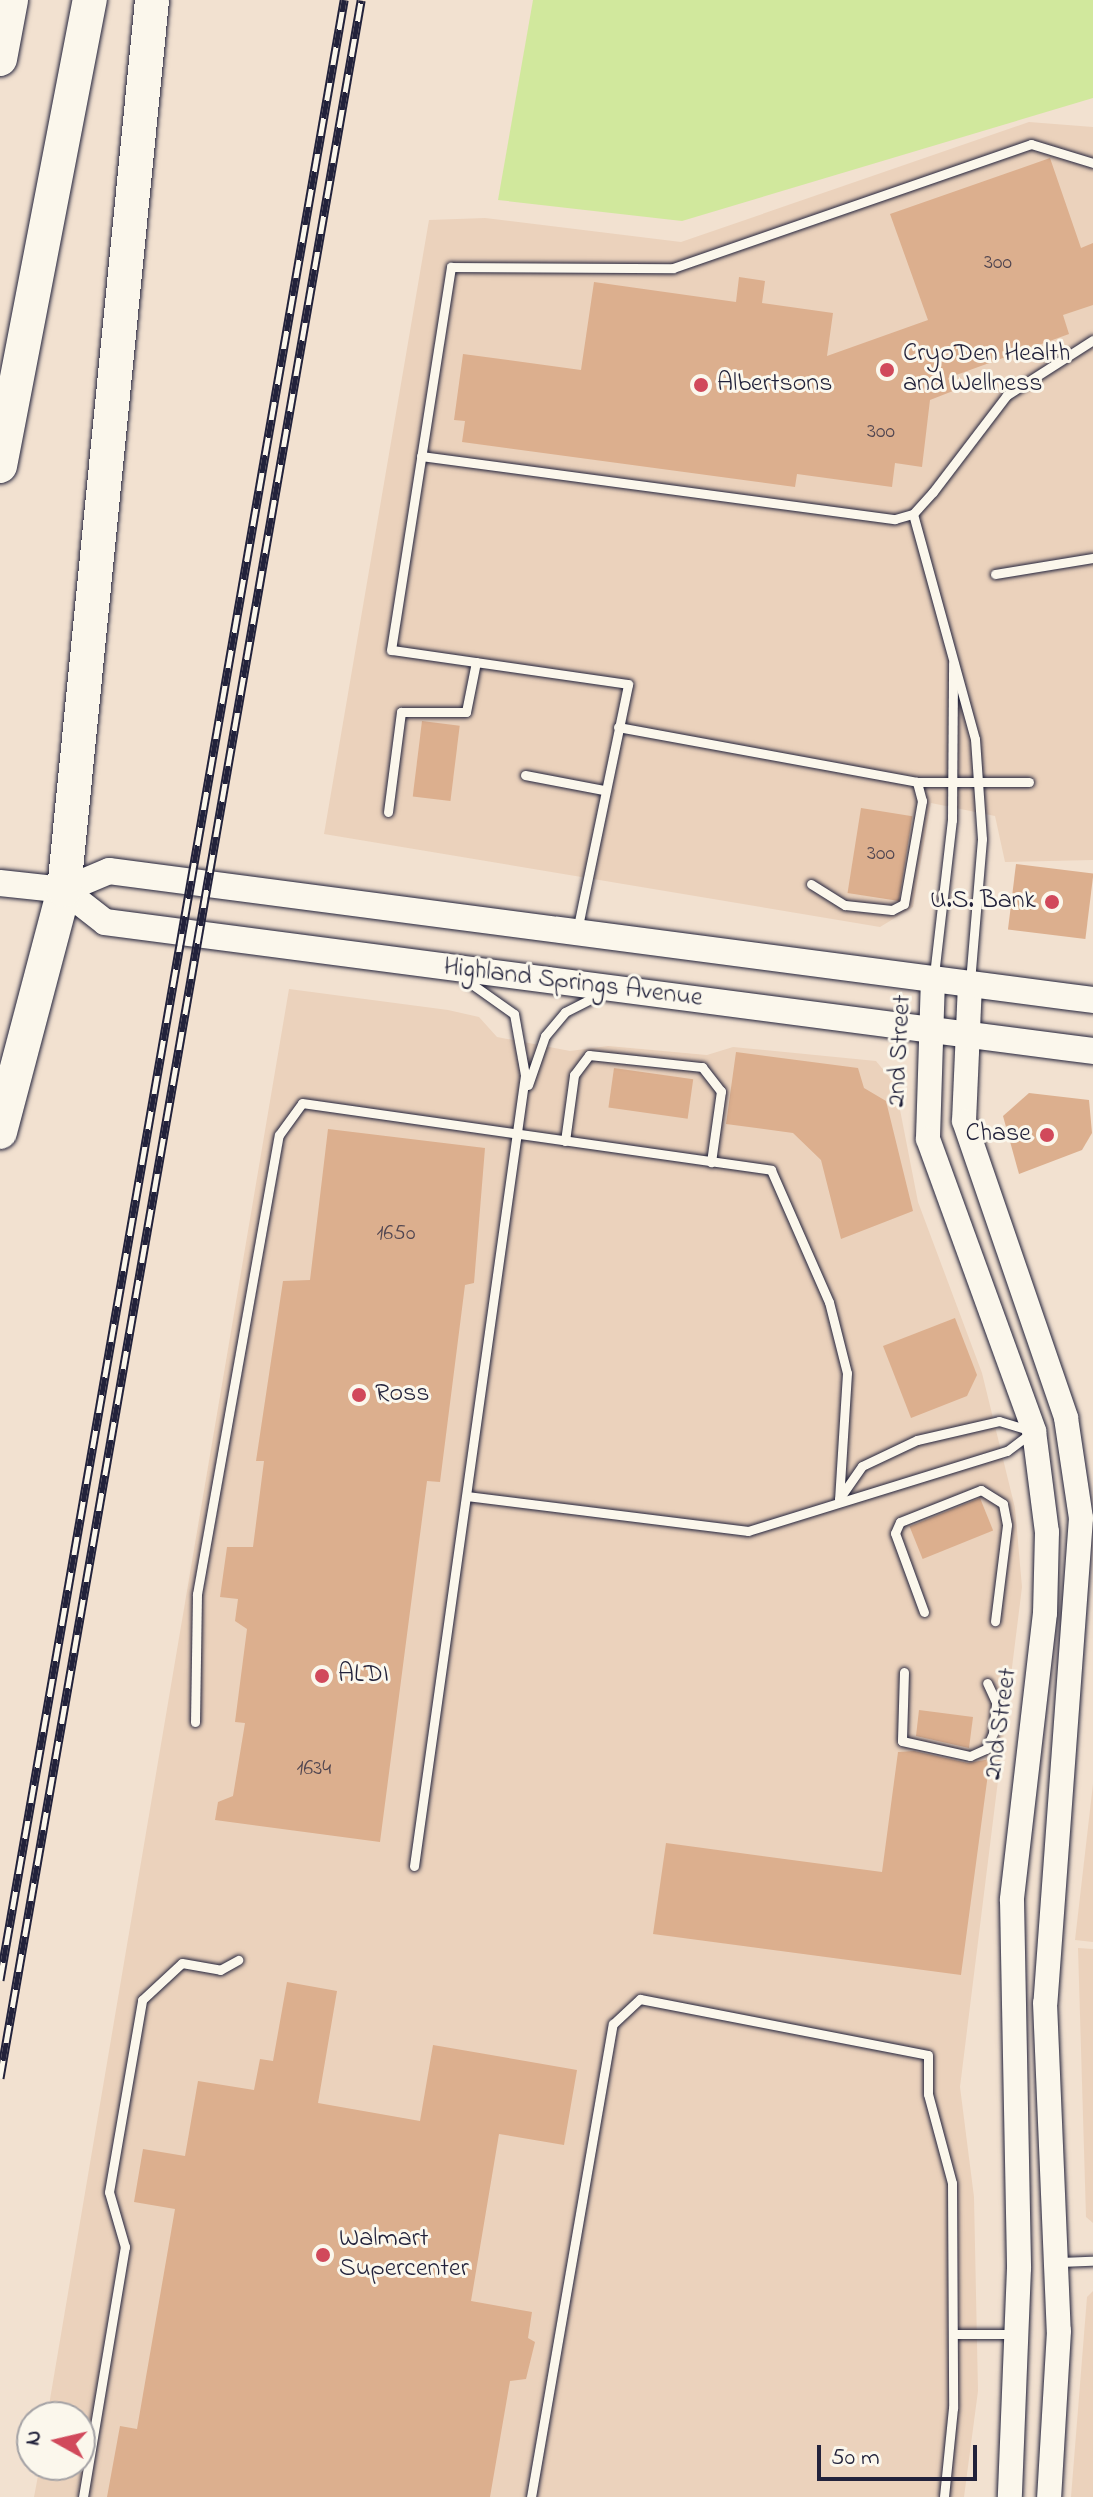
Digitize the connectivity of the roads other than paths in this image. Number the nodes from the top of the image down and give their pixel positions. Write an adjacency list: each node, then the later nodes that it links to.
1 (11, 0): 4 (highway)
2 (90, 0): 8 (highway)
3 (152, 0): 24 (highway)
4 (0, 59)
5 (1093, 163): 7 (lane)
6 (1093, 340): 9 (lane)
7 (421, 456): 9 (lane); 13 (lane)
8 (0, 466)
9 (913, 514): 12 (lane)
10 (1093, 558): 11 (lane)
11 (995, 574)
12 (953, 652): 18 (lane); 19 (lane)
13 (476, 662): 14 (lane); 21 (lane)
14 (618, 727): 16 (lane); 20 (lane)
15 (525, 775): 20 (lane)
16 (917, 782): 18 (lane); 23 (lane)
17 (1029, 782): 19 (lane)
18 (954, 787): 19 (lane); 27 (lane)
19 (980, 787): 28 (lane)
20 (604, 790): 25 (lane)
21 (388, 812)
22 (0, 883): 24 (main road, Highland Springs Avenue)
23 (811, 884)
24 (64, 890): 25 (main road, Highland Springs Avenue); 26 (main road, Highland Springs Avenue); 35 (highway)
25 (577, 931): 27 (main road, Highland Springs Avenue)
26 (425, 964): 29 (main road, Highland Springs Avenue); 34 (lane)
27 (933, 978): 28 (main road, Highland Springs Avenue); 31 (street, 2nd Street)
28 (970, 984): 30 (main road, Highland Springs Avenue); 32 (street)
29 (653, 994): 31 (main road, Highland Springs Avenue); 34 (lane)
30 (1093, 1000)
31 (929, 1030): 32 (main road, Highland Springs Avenue); 39 (street, 2nd Street)
32 (965, 1034): 33 (main road, Highland Springs Avenue); 49 (street)
33 (1093, 1051)
34 (523, 1104): 36 (lane)
35 (0, 1132)
36 (519, 1132): 37 (lane); 40 (lane); 46 (lane)
37 (565, 1141): 38 (lane); 38 (lane)
38 (711, 1162): 41 (lane)
39 (1034, 1431): 41 (lane); 41 (lane); 47 (street, 2nd Street)
40 (467, 1496): 41 (lane); 48 (lane)
41 (839, 1499)
42 (924, 1612): 43 (lane)
43 (995, 1621)
44 (904, 1672): 45 (lane)
45 (987, 1683)
46 (195, 1722)
47 (1030, 1722): 49 (street); 51 (street, 2nd Street)
48 (414, 1866)
49 (1048, 1906): 53 (street)
50 (238, 1960): 57 (lane)
51 (1009, 2055): 53 (street); 54 (street, 2nd Street)
52 (1093, 2261): 53 (lane)
53 (1058, 2262): 62 (street)
54 (1019, 2333): 55 (lane); 56 (street, 2nd Street)
55 (954, 2334): 58 (lane); 59 (lane)
56 (1016, 2433): 60 (street, 2nd Street); 61 (street)
57 (83, 2497)
58 (531, 2497)
59 (944, 2497)
60 (1010, 2497)
61 (1022, 2497)
62 (1049, 2497)

